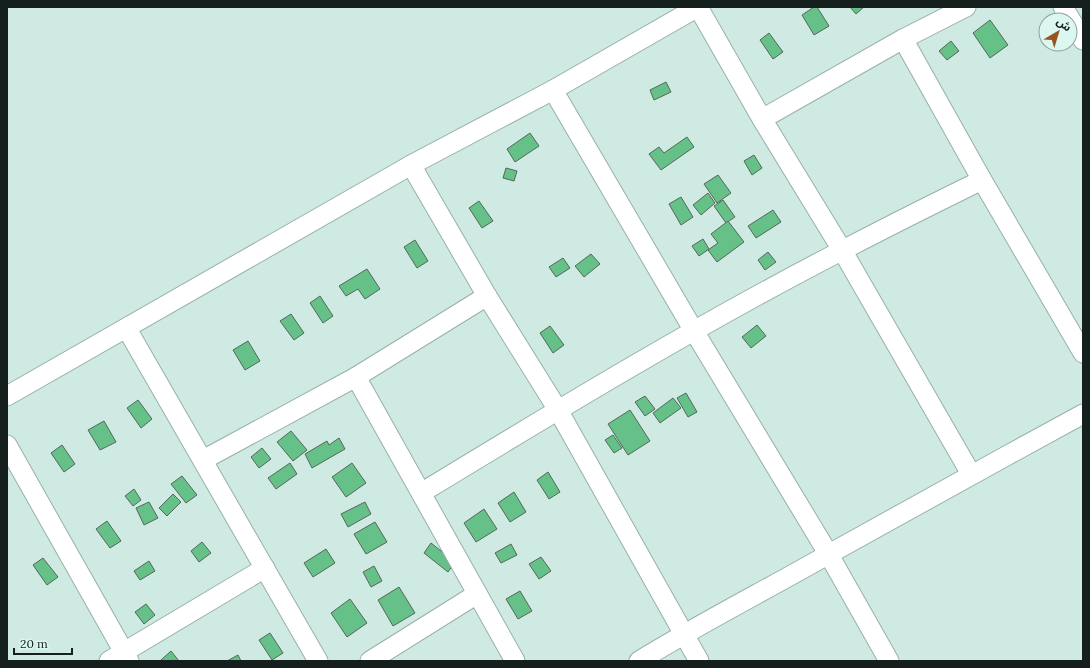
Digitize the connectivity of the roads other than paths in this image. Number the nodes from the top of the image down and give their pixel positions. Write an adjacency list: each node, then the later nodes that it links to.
1 (698, 7): 6 (street); 7 (street)
2 (966, 7): 4 (street)
3 (1063, 7): 5 (street)
4 (903, 39): 7 (street); 9 (street)
5 (1083, 40)
6 (553, 90): 8 (street); 13 (street)
7 (762, 119): 10 (street)
8 (410, 165): 11 (street); 12 (street)
9 (982, 180): 10 (street); 14 (street)
10 (842, 250): 13 (street); 21 (street)
11 (487, 296): 15 (street); 17 (street)
12 (127, 329): 16 (street); 20 (street)
13 (694, 331): 17 (street); 23 (street)
14 (1083, 353)
15 (356, 377): 20 (street); 22 (street)
16 (7, 396)
17 (558, 410): 22 (street); 26 (street)
18 (1083, 414): 21 (street)
19 (7, 445): 27 (street)
20 (203, 460): 24 (street)
21 (972, 474): 23 (street)
22 (421, 493): 25 (street)
23 (829, 555): 26 (street); 33 (street)
24 (265, 568): 27 (street); 28 (street)
25 (477, 594): 29 (street); 30 (street)
26 (684, 634): 31 (street); 32 (street)
27 (121, 658)
28 (318, 661)
29 (370, 661)
30 (515, 661)
31 (639, 661)
32 (699, 661)
33 (889, 661)

